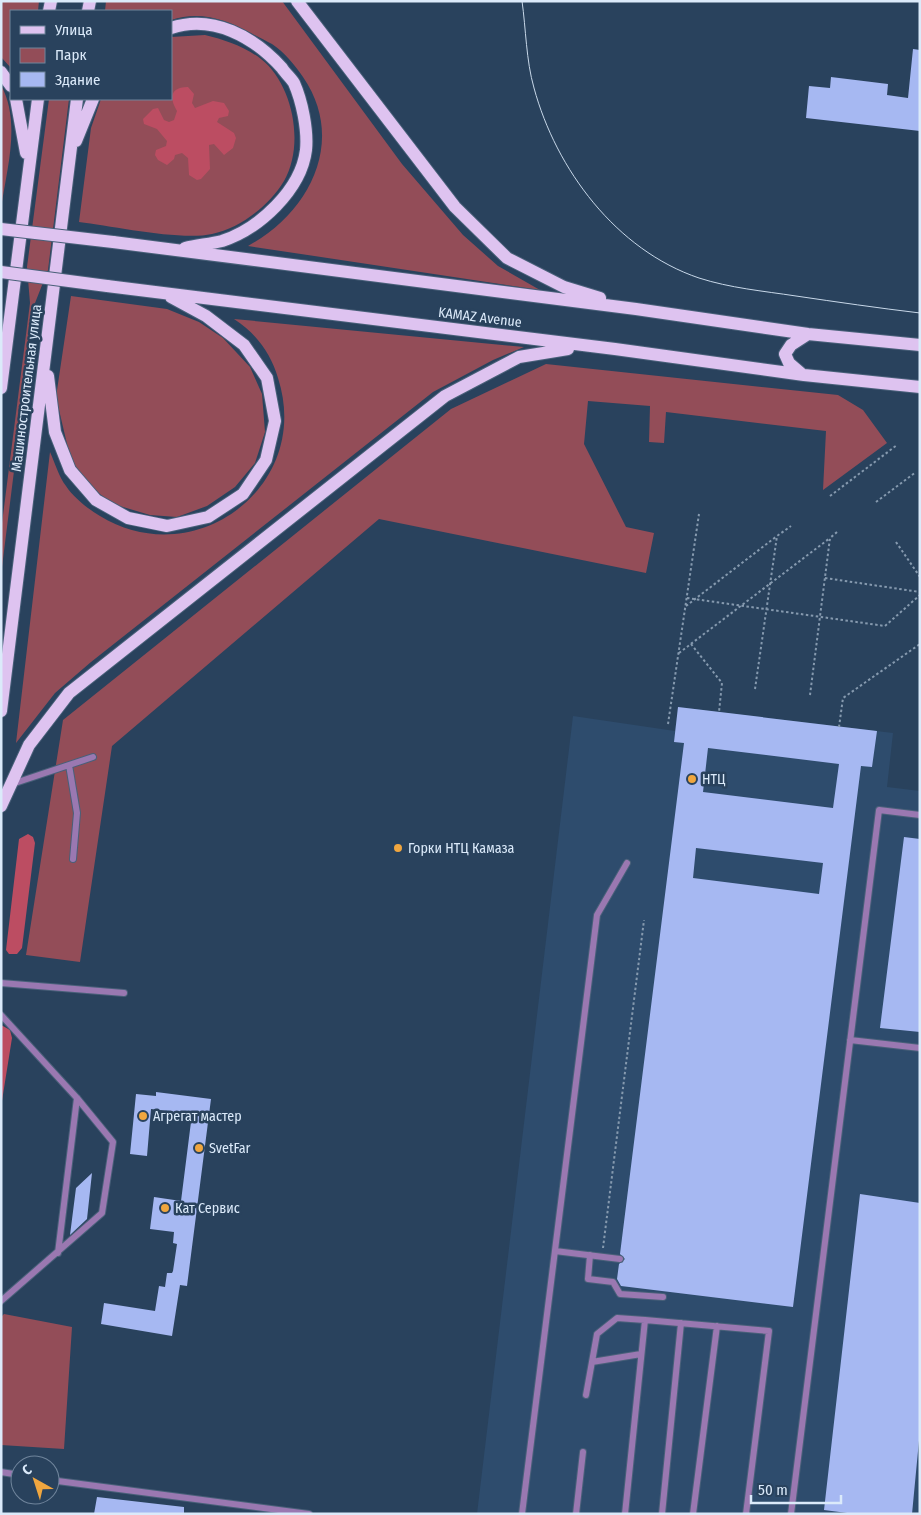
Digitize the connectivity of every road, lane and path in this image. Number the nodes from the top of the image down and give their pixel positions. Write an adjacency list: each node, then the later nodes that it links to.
1 (297, 1): 15 (main road)
2 (172, 28): 12 (main road)
3 (1, 72): 4 (main road)
4 (10, 85)
5 (16, 100): 10 (main road)
6 (38, 100): 10 (main road, Машиностроительная улица)
7 (77, 100): 9 (main road, Машиностроительная улица)
8 (93, 100): 9 (main road)
9 (69, 160): 20 (main road, Машиностроительная улица)
10 (28, 173): 19 (main road, Машиностроительная улица)
11 (1, 229): 12 (main road, KAMAZ Avenue, bridge)
12 (173, 250): 15 (main road, KAMAZ Avenue)
13 (1, 272): 14 (main road, KAMAZ Avenue, bridge)
14 (164, 293): 18 (main road, KAMAZ Avenue); 20 (main road)
15 (636, 308): 16 (main road, KAMAZ Avenue)
16 (808, 334): 17 (main road, KAMAZ Avenue); 21 (main road)
17 (920, 345)
18 (615, 349): 21 (main road, KAMAZ Avenue); 55 (main road)
19 (4, 356): 23 (main road, Машиностроительная улица)
20 (45, 357): 49 (main road, Машиностроительная улица)
21 (804, 375): 22 (main road, KAMAZ Avenue)
22 (920, 386)
23 (1, 388)
24 (897, 445): 26 (path)
25 (916, 472): 27 (path)
26 (830, 496)
27 (876, 502)
28 (699, 514): 38 (path)
29 (791, 526): 31 (path)
30 (837, 532): 32 (path)
31 (778, 536): 36 (path); 39 (path)
32 (830, 538): 35 (path); 36 (path)
33 (896, 542): 34 (path)
34 (920, 576)
35 (825, 578): 37 (path); 43 (path)
36 (771, 583): 41 (path); 42 (path)
37 (920, 594): 43 (path)
38 (687, 598): 39 (path); 40 (path)
39 (695, 599): 40 (path); 41 (path)
40 (686, 606): 46 (path)
41 (741, 606): 42 (path); 44 (path)
42 (767, 609): 43 (path); 47 (path)
43 (820, 617): 48 (path)
44 (691, 644): 46 (path); 50 (path)
45 (920, 644): 52 (path)
46 (678, 654): 51 (path)
47 (755, 688)
48 (810, 695)
49 (1, 711)
50 (719, 712)
51 (668, 724)
52 (839, 727)
53 (93, 757): 54 (lane)
54 (69, 765): 55 (lane); 58 (lane)
55 (11, 785): 56 (main road)
56 (1, 806)
57 (920, 815): 64 (lane)
58 (73, 858)
59 (627, 863): 67 (lane)
60 (644, 920): 70 (path)
61 (1, 983): 62 (lane)
62 (124, 993)
63 (1, 1014): 66 (lane)
64 (850, 1040): 65 (lane); 89 (lane)
65 (920, 1048)
66 (77, 1098): 68 (lane); 68 (lane)
67 (555, 1251): 69 (lane); 83 (lane)
68 (58, 1253): 73 (lane)
69 (590, 1255): 70 (lane); 72 (lane)
70 (602, 1257): 71 (lane)
71 (620, 1259)
72 (663, 1297)
73 (1, 1301)
74 (645, 1320): 75 (lane); 77 (lane); 78 (lane)
75 (681, 1323): 76 (lane); 86 (lane)
76 (717, 1326): 87 (lane); 88 (lane)
77 (642, 1354): 78 (lane); 85 (lane)
78 (592, 1362): 79 (lane)
79 (586, 1395)
80 (583, 1452): 84 (lane)
81 (60, 1481): 82 (lane)
82 (309, 1514)
83 (522, 1514)
84 (576, 1514)
85 (625, 1514)
86 (662, 1514)
87 (693, 1514)
88 (746, 1514)
89 (791, 1514)

